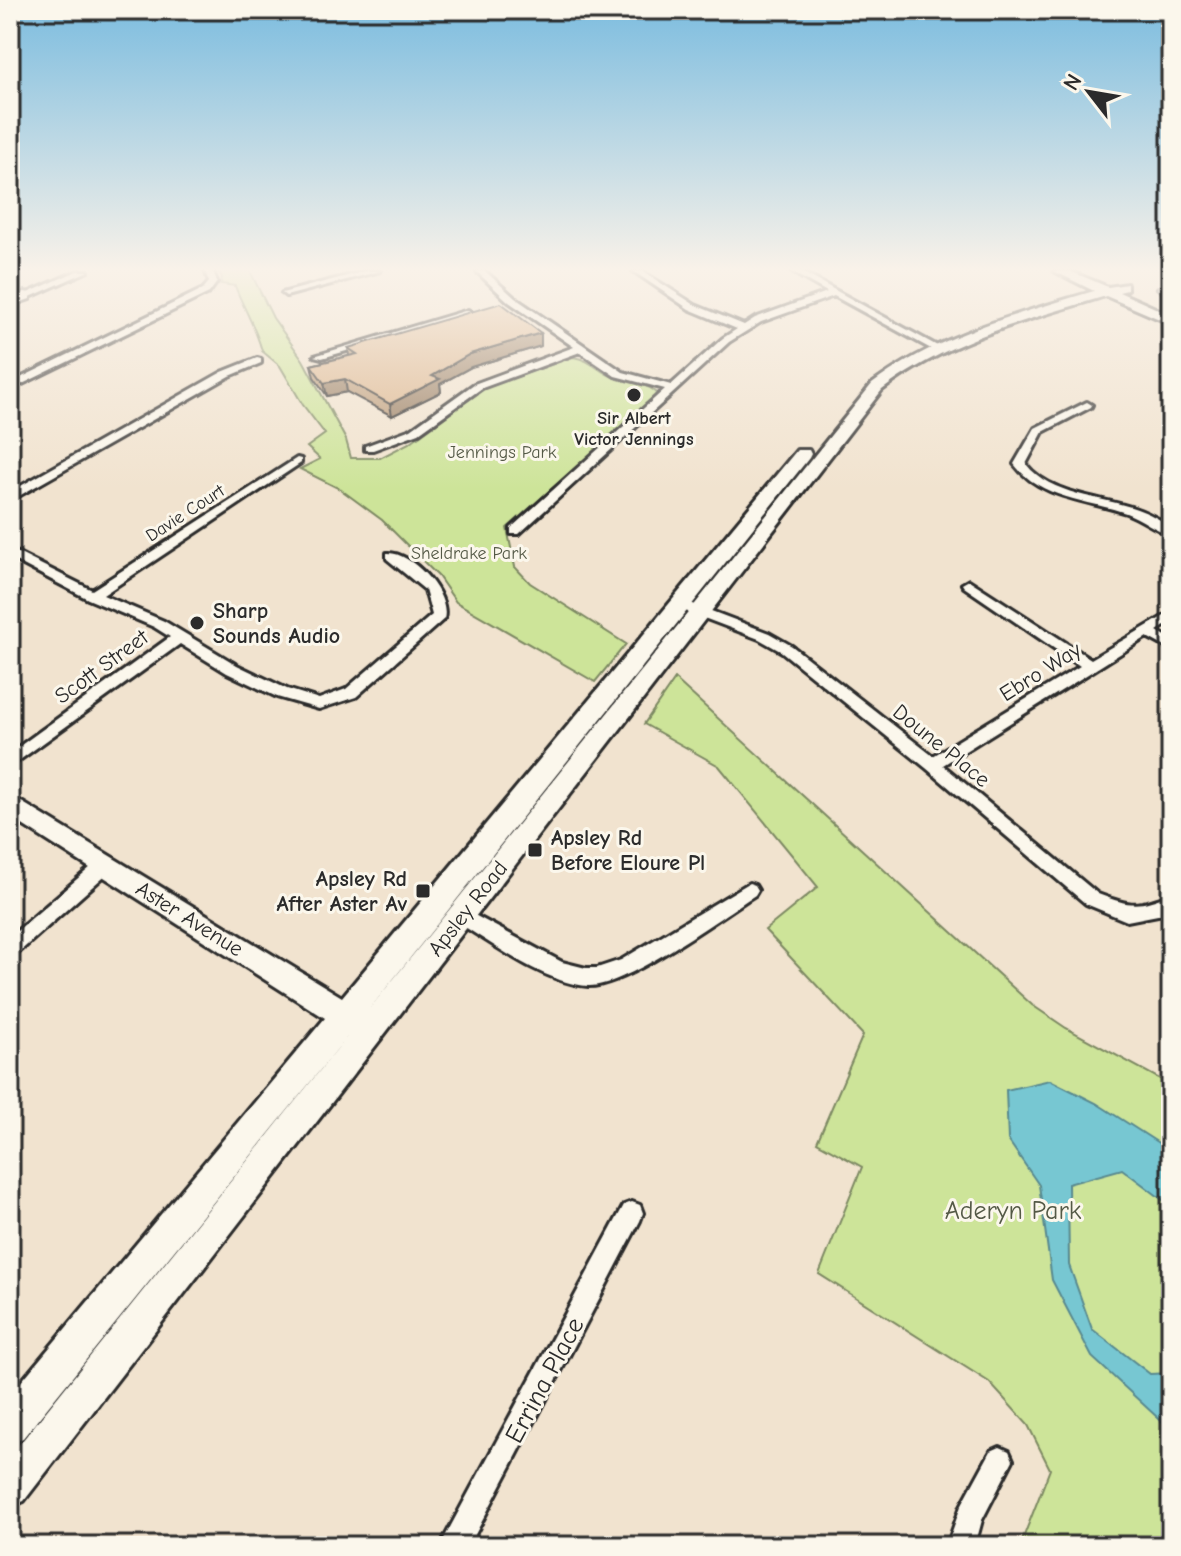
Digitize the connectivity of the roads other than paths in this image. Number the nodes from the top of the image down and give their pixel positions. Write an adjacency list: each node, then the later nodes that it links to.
1 (99, 344): 11 (street)
2 (362, 344): 9 (street)
3 (571, 344): 8 (street)
4 (722, 344): 12 (street)
5 (934, 344): 7 (main road, Apsley Road)
6 (934, 344): 7 (main road, Apsley Road)
7 (930, 345): 23 (main road, Apsley Road)
8 (578, 349): 12 (street); 14 (street)
9 (319, 356)
10 (257, 361): 16 (street)
11 (10, 387)
12 (672, 388): 17 (street)
13 (1087, 405): 18 (street)
14 (369, 448)
15 (297, 461): 22 (street, Davie Court)
16 (10, 497)
17 (515, 531)
18 (1171, 531)
19 (10, 553): 22 (street)
20 (392, 556): 26 (street)
21 (969, 584): 28 (street)
22 (93, 596): 26 (street)
23 (690, 608): 30 (street, Doune Place); 35 (main road, Apsley Road); 37 (main road, Apsley Road)
24 (1171, 616): 25 (street, Ebro Way)
25 (1147, 631): 27 (street); 28 (street, Ebro Way)
26 (180, 637): 29 (street, Scott Street)
27 (1171, 645)
28 (1091, 666): 30 (street, Ebro Way)
29 (10, 761)
30 (932, 764): 34 (street, Doune Place)
31 (10, 805): 32 (main road, Aster Avenue)
32 (105, 865): 36 (street); 37 (main road, Aster Avenue)
33 (749, 890): 35 (street)
34 (1171, 902)
35 (461, 916): 37 (main road, Apsley Road)
36 (10, 948)
37 (357, 1022): 39 (main road, Apsley Road); 41 (main road, Apsley Road)
38 (632, 1213): 42 (street, Errina Place)
39 (10, 1425)
40 (1000, 1460): 43 (street)
41 (10, 1487)
42 (454, 1546)
43 (961, 1546)

